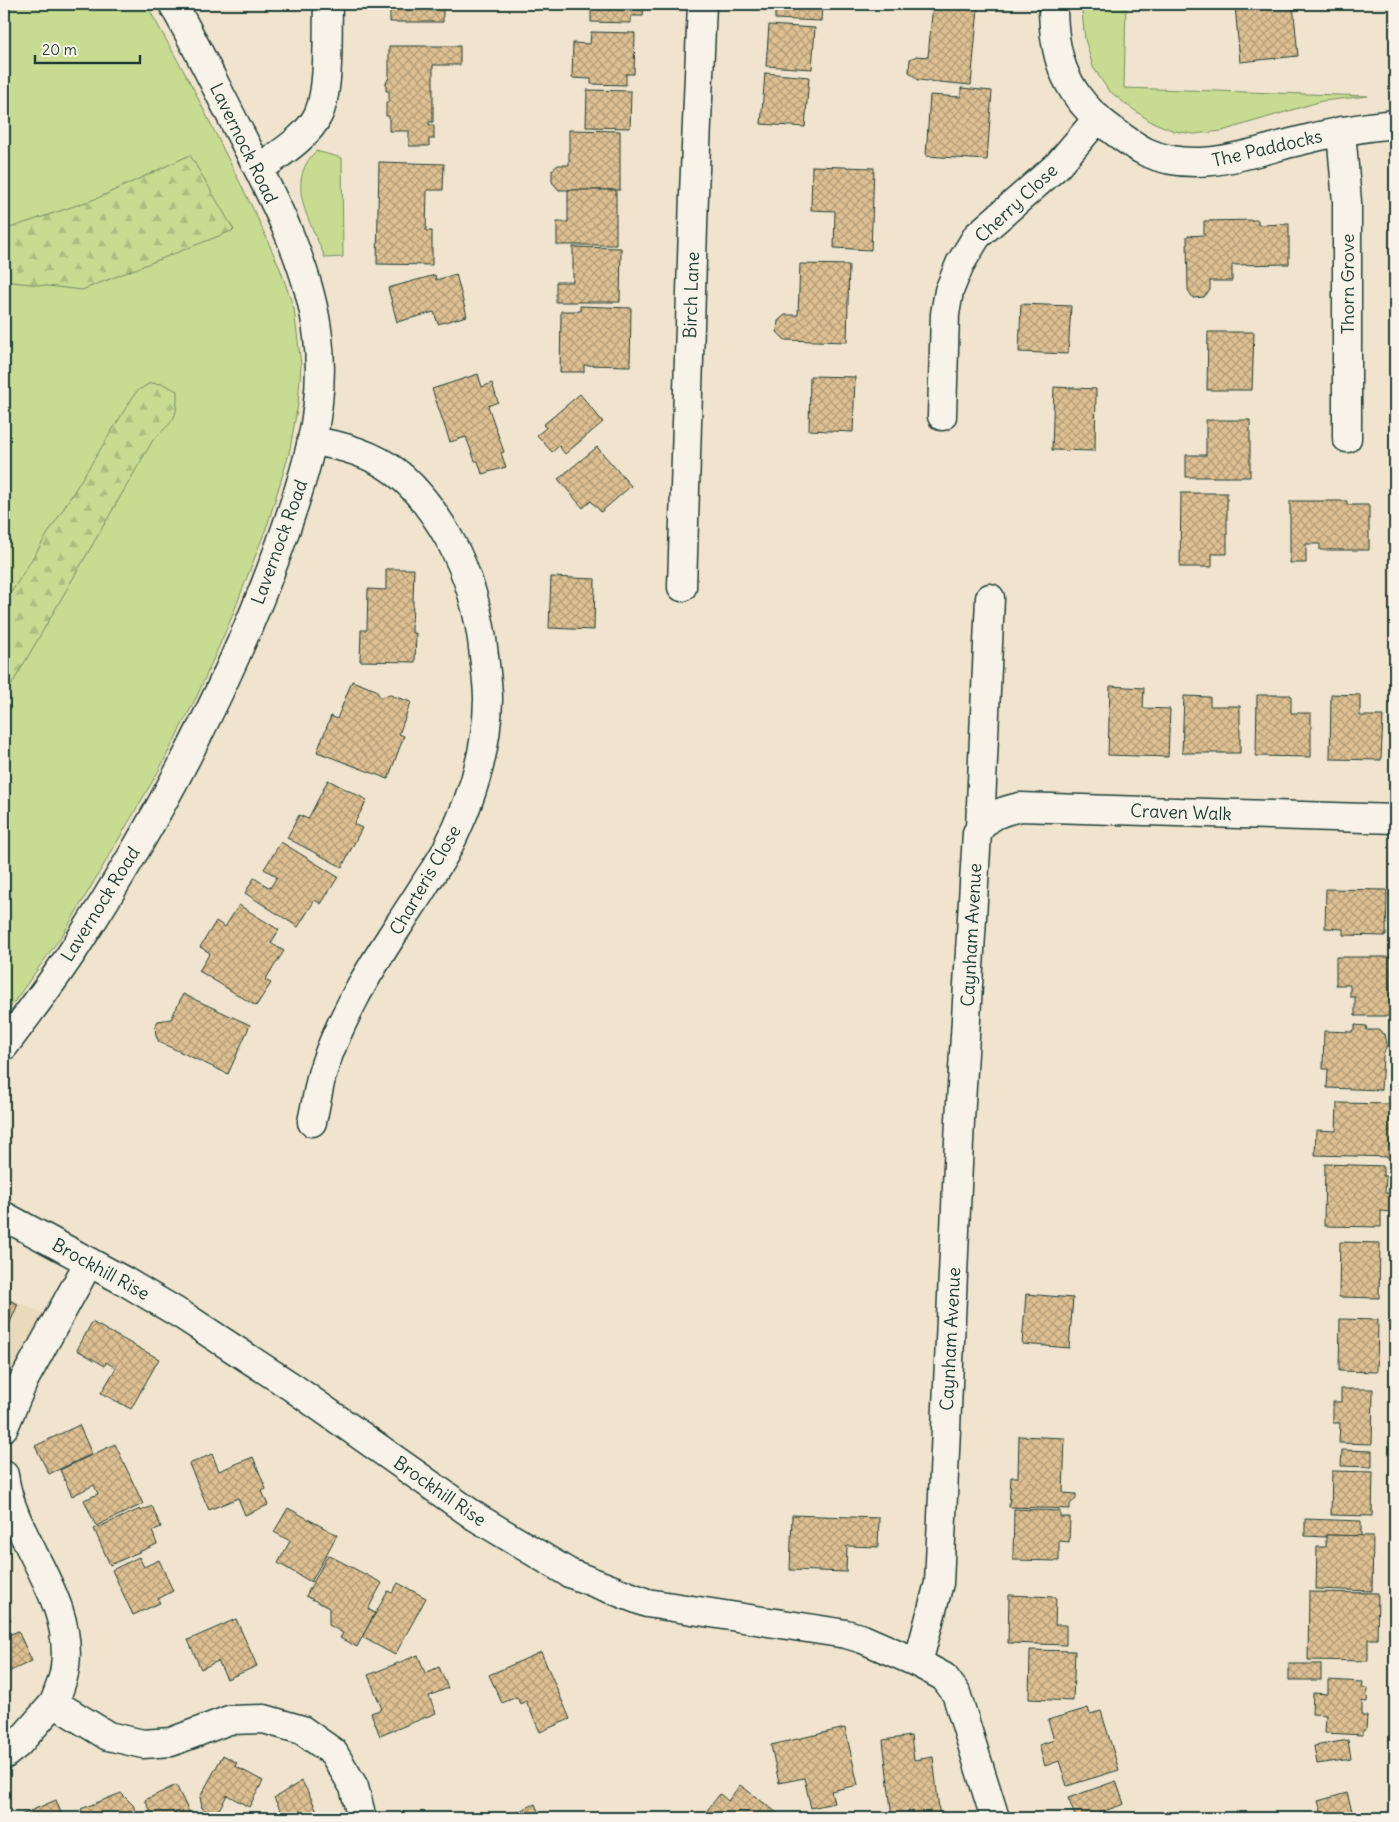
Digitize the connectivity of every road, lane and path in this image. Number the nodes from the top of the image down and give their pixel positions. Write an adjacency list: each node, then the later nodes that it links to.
1 (172, 4): 8 (street, Lavernock Road)
2 (328, 4): 8 (street)
3 (702, 4): 12 (street, Birch Lane)
4 (1053, 4): 5 (street, The Paddocks)
5 (1098, 118): 7 (street, The Paddocks); 9 (street, Cherry Close)
6 (1395, 124): 7 (street, The Paddocks)
7 (1341, 131): 10 (street, Thorn Grove)
8 (258, 169): 11 (street, Lavernock Road)
9 (942, 416)
10 (1347, 438)
11 (312, 441): 16 (street, Lavernock Road); 17 (street, Charteris Close)
12 (682, 587)
13 (990, 598): 15 (street, Caynham Avenue)
14 (1395, 819): 15 (street, Craven Walk)
15 (978, 831): 22 (street, Caynham Avenue)
16 (4, 1046)
17 (312, 1122)
18 (4, 1216): 19 (street, Brockhill Rise)
19 (89, 1262): 20 (street); 22 (street, Brockhill Rise)
20 (4, 1427)
21 (4, 1475): 23 (street)
22 (918, 1663): 26 (street)
23 (54, 1703): 24 (street); 25 (street)
24 (4, 1755)
25 (362, 1818)
26 (995, 1818)

